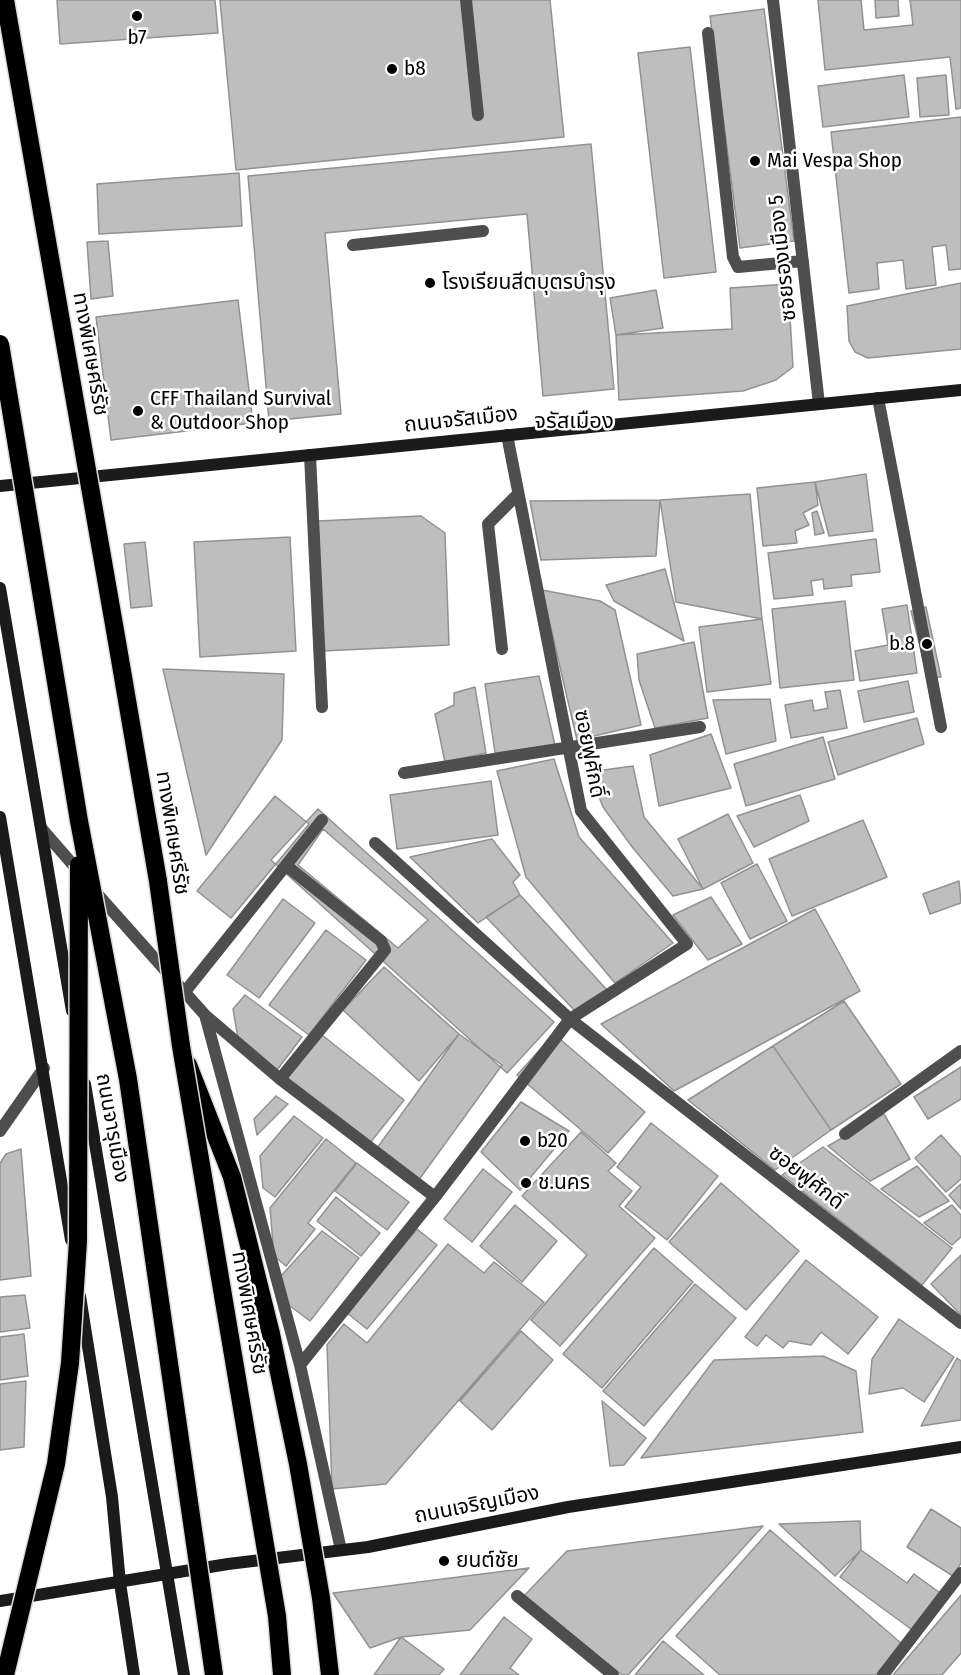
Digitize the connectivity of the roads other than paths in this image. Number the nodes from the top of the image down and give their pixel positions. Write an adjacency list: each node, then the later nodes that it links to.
1 (5, 0): 33 (highway, ทางพิเศษศรีรัช, bridge)
2 (466, 0): 5 (street)
3 (773, 0): 8 (street, ซอยรองเมือง 5)
4 (708, 33): 8 (street)
5 (478, 115)
6 (483, 231): 7 (street)
7 (353, 245)
8 (803, 261): 12 (street, ซอยรองเมือง 5)
9 (0, 344): 26 (highway, bridge)
10 (961, 390): 11 (main road, ถนนจรัสเมือง)
11 (878, 398): 12 (main road, ถนนจรัสเมือง); 21 (street)
12 (819, 404): 13 (main road, ถนนจรัสเมือง)
13 (507, 435): 14 (main road, ถนนจรัสเมือง); 16 (street, ซอยฟูศักดิ์)
14 (310, 455): 15 (main road, ถนนจรัสเมือง); 19 (street)
15 (0, 486)
16 (518, 494): 18 (street); 22 (street, ซอยฟูศักดิ์)
17 (0, 588): 27 (main road, ถนนจารุเมือง)
18 (501, 649)
19 (322, 707)
20 (700, 727): 22 (street)
21 (941, 727)
22 (568, 745): 23 (street); 32 (street, ซอยฟูศักดิ์)
23 (404, 773)
24 (0, 818): 35 (main road)
25 (322, 820): 29 (street)
26 (79, 821): 49 (highway, bridge); 52 (highway, bridge)
27 (41, 828): 30 (street); 45 (main road, ถนนจารุเมือง)
28 (375, 843): 32 (street, ซอยฟูศักดิ์)
29 (288, 867): 30 (street); 36 (street)
30 (184, 993): 31 (street)
31 (205, 1016): 36 (street); 41 (street)
32 (570, 1019): 39 (street); 40 (street, ซอยฟูศักดิ์)
33 (181, 1046): 53 (highway, ทางพิเศษศรีรัช, bridge); 54 (highway, bridge)
34 (961, 1052): 38 (street)
35 (44, 1068): 37 (street); 46 (main road)
36 (280, 1079): 39 (street)
37 (0, 1131)
38 (845, 1134)
39 (435, 1197): 41 (street)
40 (961, 1323)
41 (300, 1365): 43 (street)
42 (961, 1447): 43 (main road, ถนนเจริญเมือง)
43 (341, 1550): 45 (main road, ถนนเจริญเมือง)
44 (961, 1573): 56 (street)
45 (168, 1576): 46 (main road, ถนนเจริญเมือง); 51 (main road, ถนนจารุเมือง)
46 (120, 1584): 48 (main road, ถนนเจริญเมือง); 50 (main road)
47 (517, 1596): 55 (street)
48 (0, 1601)
49 (5, 1675)
50 (134, 1675)
51 (184, 1675)
52 (214, 1675)
53 (282, 1675)
54 (330, 1675)
55 (613, 1675)
56 (883, 1675)

